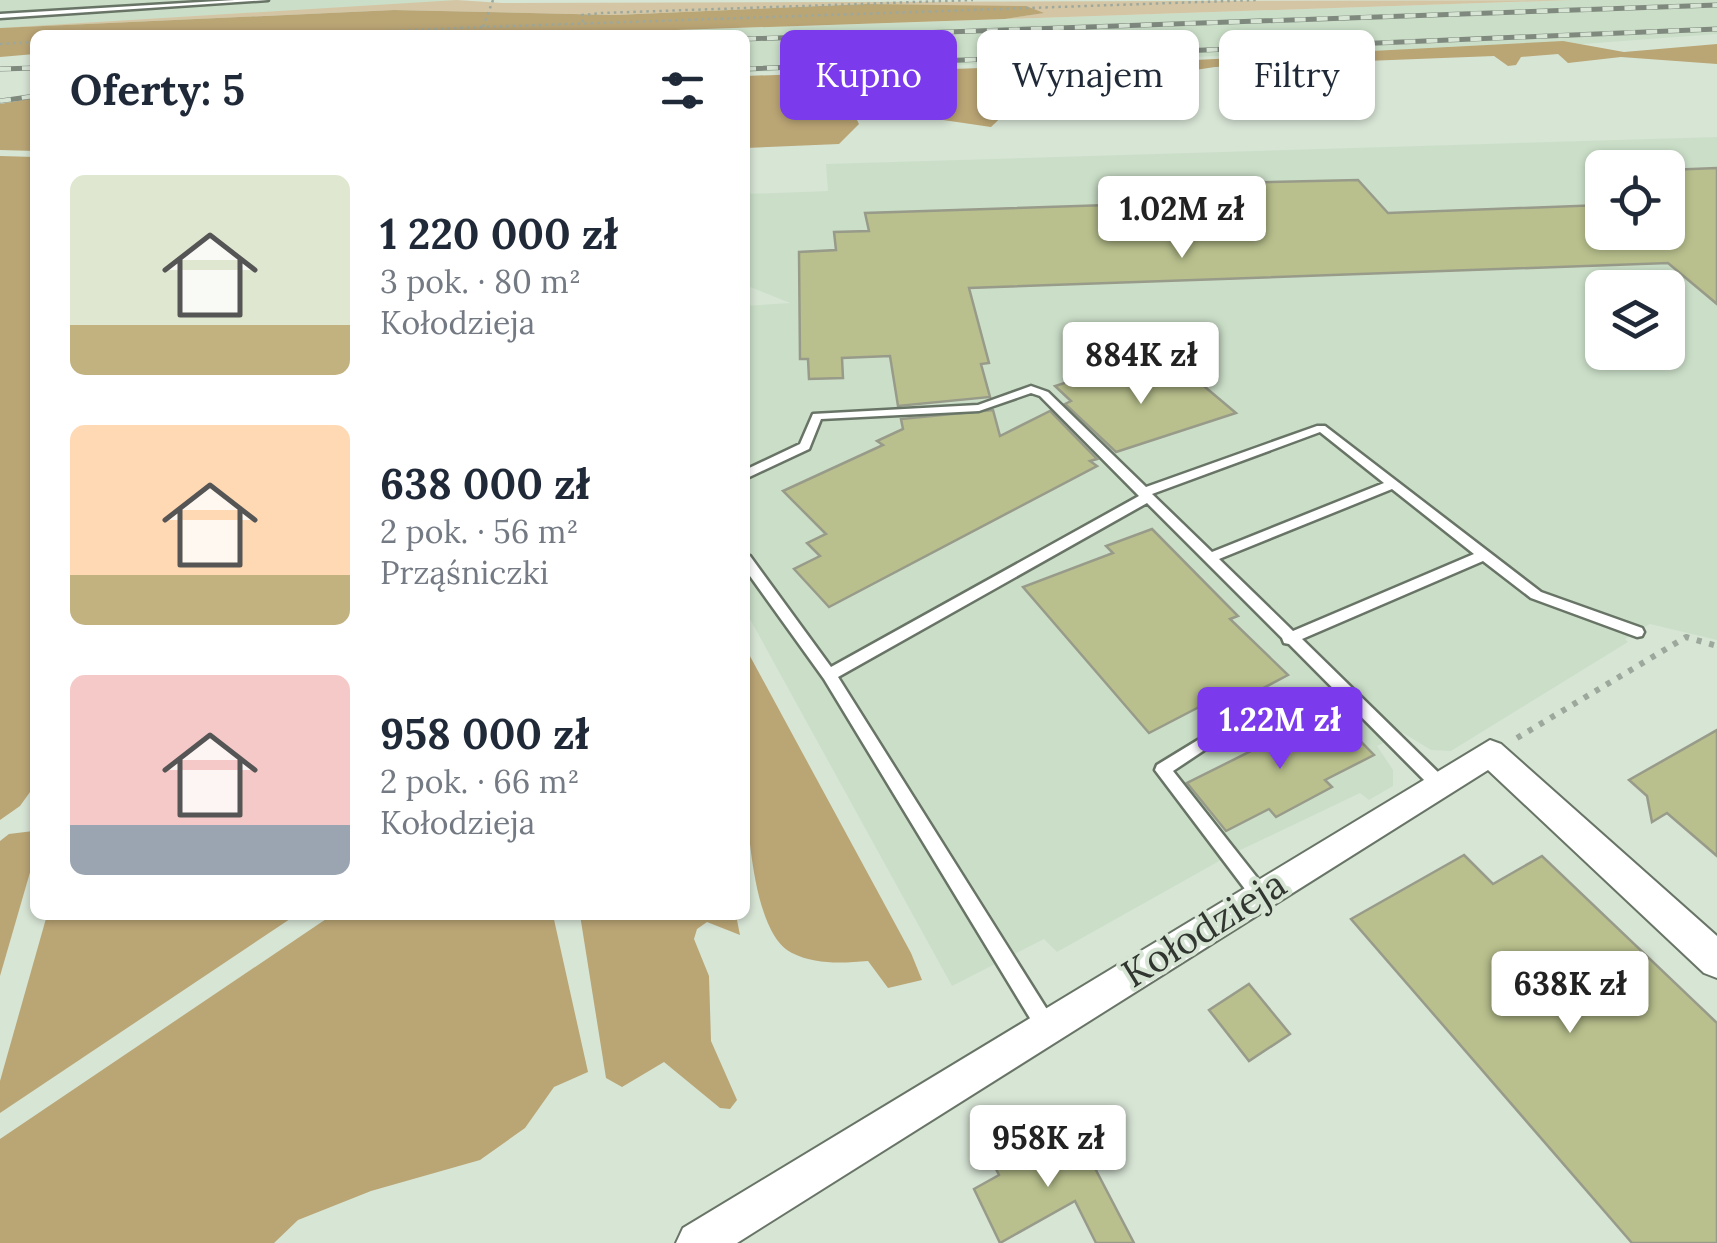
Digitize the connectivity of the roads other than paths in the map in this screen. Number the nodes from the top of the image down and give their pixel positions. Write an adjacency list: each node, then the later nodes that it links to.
1 (264, 0): 2 (lane)
2 (0, 16)
3 (750, 473): 5 (lane)
4 (1393, 484): 5 (lane); 6 (lane); 7 (lane)
5 (1144, 495): 7 (lane); 11 (lane)
6 (1484, 555): 9 (lane); 10 (lane)
7 (1208, 558): 10 (lane)
8 (750, 566): 11 (lane)
9 (1637, 632)
10 (1289, 639): 13 (lane)
11 (829, 675): 16 (lane)
12 (1216, 734): 14 (lane)
13 (1440, 784): 14 (street, Kołodzieja); 15 (street, Kołodzieja)
14 (1260, 895): 16 (street, Kołodzieja)
15 (1717, 960)
16 (1046, 1026): 17 (street, Kołodzieja)
17 (698, 1243)

